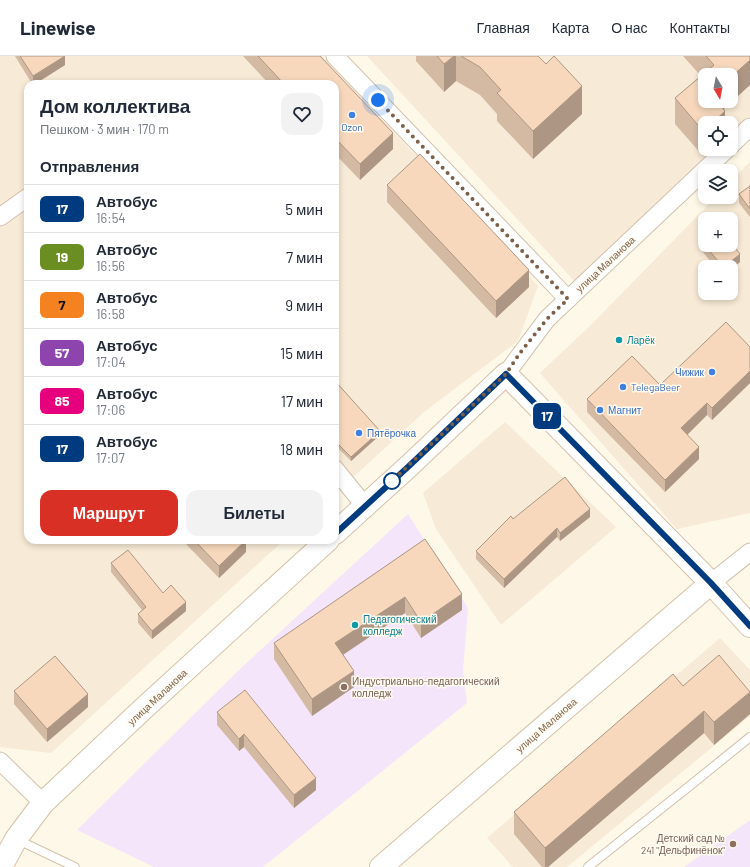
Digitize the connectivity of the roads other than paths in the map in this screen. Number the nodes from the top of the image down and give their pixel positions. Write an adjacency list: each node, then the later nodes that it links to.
1 (335, 56): 7 (street)
2 (750, 128): 3 (street)
3 (738, 139)
4 (720, 156): 7 (street, улица Маланова)
5 (24, 200): 6 (street)
6 (0, 217)
7 (568, 299): 8 (street, улица Маланова)
8 (506, 374): 10 (street, улица Маланова); 14 (street)
9 (339, 474): 10 (street)
10 (365, 506): 11 (street, улица Маланова)
11 (339, 530)
12 (324, 544): 18 (street, улица Маланова)
13 (750, 552): 14 (street)
14 (711, 583): 15 (street); 20 (street, улица Маланова)
15 (750, 626)
16 (750, 737): 23 (lane)
17 (0, 761): 18 (street)
18 (43, 803): 19 (street, улица Маланова)
19 (16, 839): 21 (street, улица Маланова); 22 (lane)
20 (390, 862)
21 (1, 867)
22 (75, 867)
23 (588, 867)

